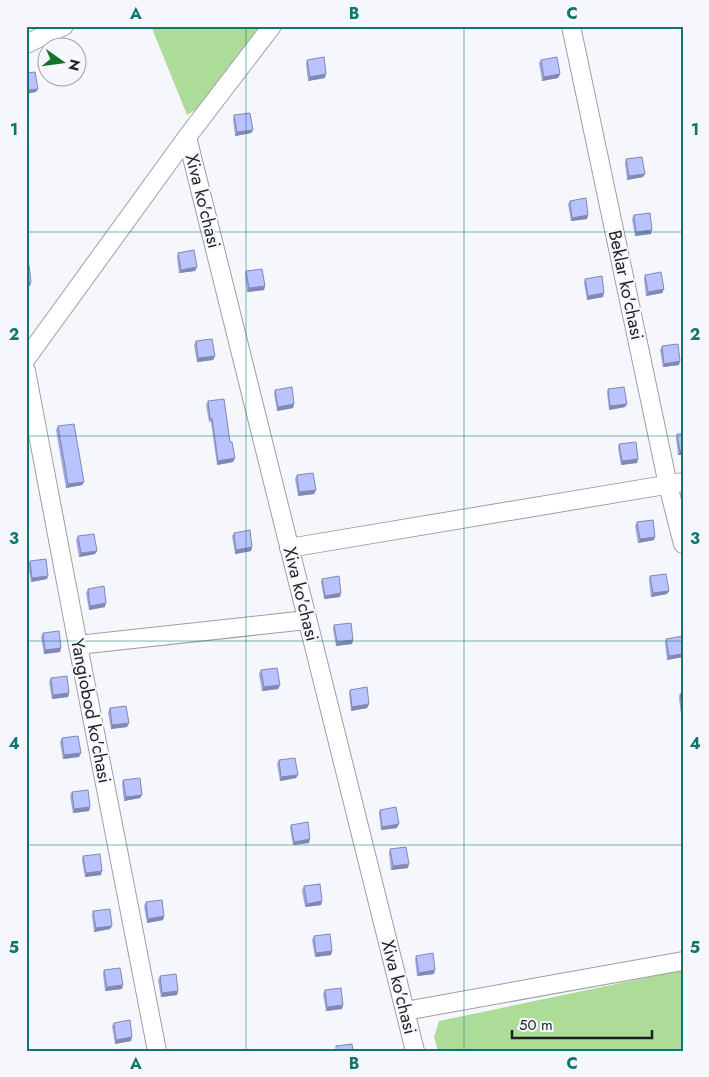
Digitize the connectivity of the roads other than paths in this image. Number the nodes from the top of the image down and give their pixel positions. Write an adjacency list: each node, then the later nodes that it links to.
1 (64, 26): 4 (street)
2 (272, 26): 5 (street)
3 (571, 26): 8 (street, Beklar ko'chasi)
4 (26, 44)
5 (187, 137): 6 (street); 10 (street, Xiva ko'chasi)
6 (26, 359)
7 (26, 371): 12 (street, Yangiobod ko'chasi)
8 (676, 484): 9 (street, Beklar ko'chasi); 10 (street)
9 (683, 544)
10 (289, 548): 11 (street, Xiva ko'chasi)
11 (307, 620): 12 (street); 14 (street, Xiva ko'chasi)
12 (78, 645): 15 (street, Yangiobod ko'chasi)
13 (683, 961): 14 (street)
14 (405, 1011): 16 (street, Xiva ko'chasi)
15 (157, 1051)
16 (415, 1051)

